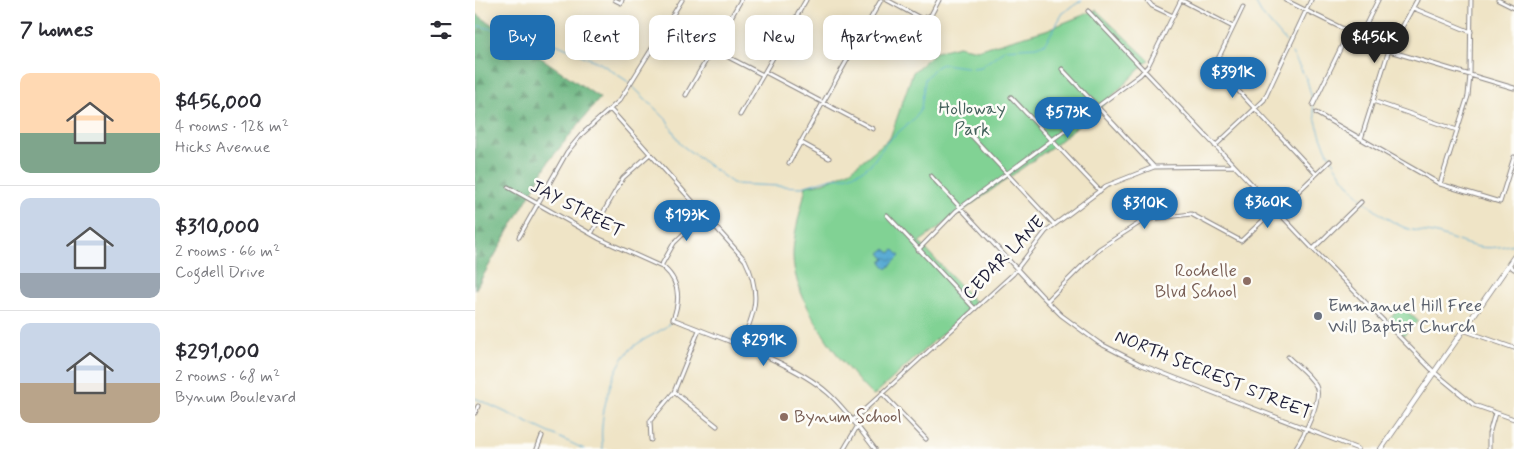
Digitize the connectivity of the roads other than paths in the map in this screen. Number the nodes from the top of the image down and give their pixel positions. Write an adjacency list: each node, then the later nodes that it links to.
1 (615, 0): 17 (street)
2 (682, 0): 23 (street)
3 (741, 0): 24 (street)
4 (799, 0): 16 (street)
5 (881, 0): 42 (street)
6 (887, 0): 7 (street)
7 (939, 0)
8 (1147, 0): 25 (street)
9 (1181, 0): 25 (street); 26 (street)
10 (1285, 0): 22 (street)
11 (1311, 0): 22 (street)
12 (1379, 0): 29 (street)
13 (1417, 0): 19 (street)
14 (1471, 0): 28 (street)
15 (1498, 0): 20 (street)
16 (805, 1): 36 (street)
17 (622, 2)
18 (1243, 7): 26 (street)
19 (1413, 8): 28 (street); 30 (street)
20 (1514, 8)
21 (1088, 11): 35 (street)
22 (1306, 11): 27 (street); 46 (street)
23 (673, 15)
24 (732, 15)
25 (1173, 16): 35 (street)
26 (1233, 27): 46 (street)
27 (1348, 32): 29 (street); 43 (street)
28 (1471, 32): 37 (street)
29 (1359, 38): 30 (street)
30 (1389, 51): 37 (street); 41 (street)
31 (649, 54): 45 (street)
32 (707, 60): 39 (street)
33 (735, 60): 36 (street)
34 (1063, 69): 44 (street)
35 (1144, 70): 44 (street); 55 (street)
36 (764, 74): 42 (street); 48 (street)
37 (1470, 75): 38 (street); 50 (street)
38 (1514, 88)
39 (687, 95)
40 (1011, 97): 53 (street)
41 (1373, 101): 50 (street); 52 (street)
42 (823, 102): 49 (street); 54 (street)
43 (1313, 105)
44 (1097, 106): 53 (street); 62 (street)
45 (610, 109): 56 (street); 70 (street)
46 (1254, 109): 55 (street); 64 (street)
47 (1316, 113): 52 (street)
48 (740, 115)
49 (873, 129)
50 (1457, 130): 66 (street)
51 (967, 132): 63 (street)
52 (1361, 139): 66 (street)
53 (1052, 140): 63 (street); 68 (street)
54 (800, 142): 58 (street); 60 (street)
55 (1215, 146): 61 (street)
56 (650, 154): 73 (street); 76 (street)
57 (1514, 157): 66 (street)
58 (829, 158)
59 (1330, 161): 64 (street)
60 (789, 163)
61 (1234, 166): 62 (street, CEDAR LANE); 72 (street)
62 (1154, 167): 68 (street, CEDAR LANE)
63 (1006, 173): 71 (street); 75 (street)
64 (1316, 174): 72 (street)
65 (931, 176): 71 (street, NORTH SECREST STREET)
66 (1440, 184)
67 (508, 187): 70 (street, JAY STREET)
68 (1100, 190): 75 (street, CEDAR LANE)
69 (1361, 202): 78 (street)
70 (538, 204): 76 (street, JAY STREET); 77 (street)
71 (959, 208): 79 (street); 83 (street, NORTH SECREST STREET)
72 (1276, 210): 78 (street); 85 (street)
73 (705, 213): 82 (street); 89 (street)
74 (887, 215): 79 (street)
75 (1054, 224): 83 (street, CEDAR LANE)
76 (591, 234): 82 (street, JAY STREET)
77 (519, 236)
78 (1313, 249): 92 (street)
79 (918, 250): 86 (street)
80 (1514, 257): 81 (street)
81 (1509, 265): 84 (street); 88 (street)
82 (661, 266): 87 (street, JAY STREET)
83 (1017, 269): 85 (street, NORTH SECREST STREET); 86 (street, CEDAR LANE)
84 (1514, 269)
85 (1047, 301): 102 (street, NORTH SECREST STREET)
86 (975, 309): 94 (street, CEDAR LANE)
87 (699, 330): 89 (street); 93 (street)
88 (1463, 330): 90 (street); 92 (street)
89 (740, 346): 99 (street)
90 (1514, 348)
91 (1288, 357): 102 (street)
92 (1434, 372): 97 (street); 111 (street)
93 (674, 392): 100 (street); 105 (street)
94 (883, 393): 99 (street, CEDAR LANE); 104 (street)
95 (478, 406): 96 (street)
96 (475, 413)
97 (1495, 413): 98 (street); 112 (street)
98 (1514, 419)
99 (853, 421): 101 (street)
100 (717, 426)
101 (857, 427): 107 (street); 108 (street)
102 (1306, 428): 109 (street); 110 (street, NORTH SECREST STREET)
103 (543, 436): 106 (street)
104 (926, 439)
105 (651, 440)
106 (537, 449)
107 (844, 449)
108 (875, 449)
109 (1295, 449)
110 (1358, 449)
111 (1381, 449)
112 (1489, 449)

